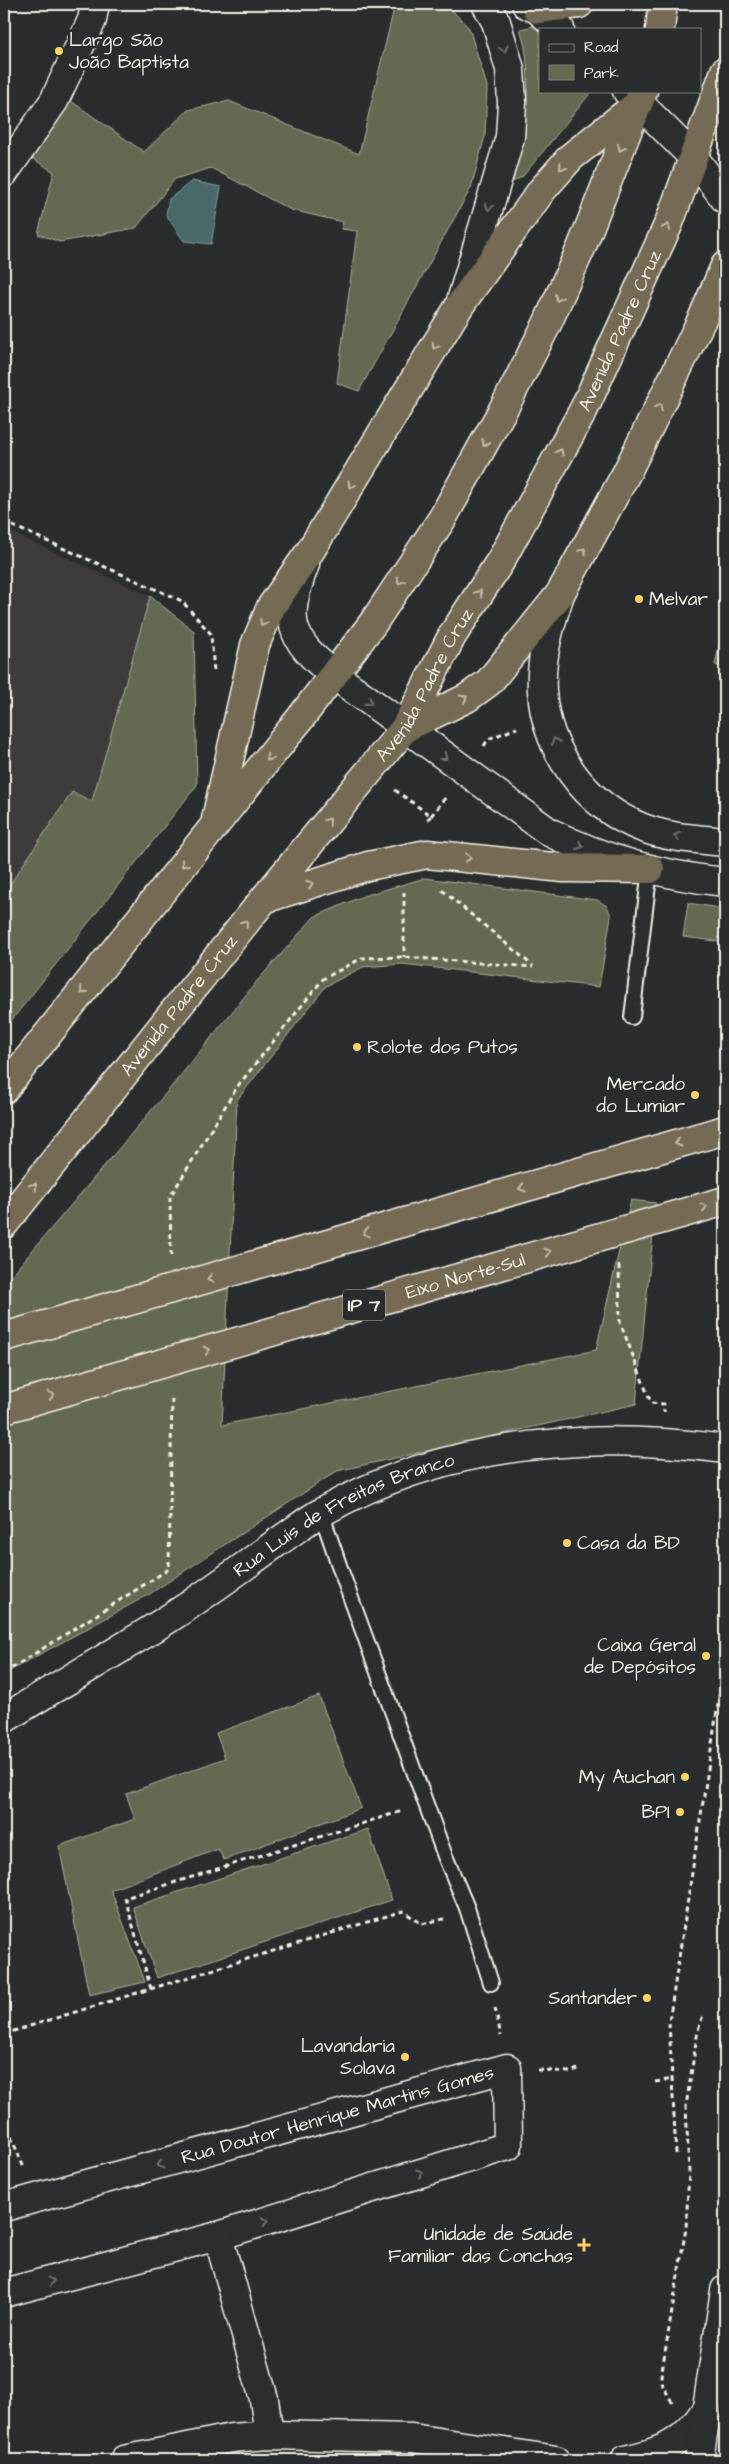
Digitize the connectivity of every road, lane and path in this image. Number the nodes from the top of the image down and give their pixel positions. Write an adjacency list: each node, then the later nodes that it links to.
1 (95, 4): 11 (street)
2 (486, 4): 14 (street, one-way to 14)
3 (579, 4): 5 (highway)
4 (663, 4): 7 (highway)
5 (532, 6): 6 (street)
6 (559, 28)
7 (660, 28)
8 (725, 71): 10 (highway, Avenida Padre Cruz)
9 (636, 95): 10 (street); 14 (highway, one-way to 14); 18 (highway, one-way to 18)
10 (694, 158): 12 (street); 20 (highway, Avenida Padre Cruz, one-way to 10)
11 (4, 173)
12 (725, 199)
13 (725, 266): 17 (highway, one-way to 13)
14 (460, 305): 16 (highway, one-way to 16)
15 (4, 522): 19 (path)
16 (309, 553): 18 (street); 19 (highway, one-way to 19)
17 (560, 594): 20 (highway, one-way to 17); 22 (street, one-way to 17)
18 (334, 675): 20 (street, one-way to 20); 21 (highway, one-way to 21)
19 (246, 689): 21 (highway)
20 (405, 728): 24 (street, one-way to 24); 26 (highway, Avenida Padre Cruz, one-way to 20)
21 (214, 826): 29 (highway, one-way to 29)
22 (725, 842)
23 (404, 857): 24 (highway, one-way to 24); 26 (highway, one-way to 23); 27 (path)
24 (650, 869): 25 (street); 28 (lane)
25 (725, 882)
26 (264, 899): 34 (highway, Avenida Padre Cruz, one-way to 26)
27 (404, 956)
28 (632, 1017)
29 (49, 1034): 30 (highway); 31 (highway)
30 (4, 1076)
31 (4, 1089)
32 (725, 1130): 36 (highway, one-way to 36, bridge)
33 (725, 1201): 38 (highway, Eixo Norte-Sul / IP 7, one-way to 33, bridge)
34 (4, 1224)
35 (618, 1255): 37 (path)
36 (4, 1337)
37 (651, 1403)
38 (4, 1409)
39 (725, 1449): 40 (street, Rua Luís de Freitas Branco)
40 (321, 1512): 42 (street, Rua Luís de Freitas Branco); 43 (lane)
41 (725, 1659): 53 (path)
42 (4, 1719)
43 (426, 1804): 44 (lane); 46 (path)
44 (467, 1908): 45 (lane); 46 (path)
45 (491, 1983): 51 (path)
46 (151, 1989): 50 (path)
47 (725, 2003): 49 (path)
48 (703, 2015): 64 (path)
49 (722, 2018)
50 (4, 2034)
51 (506, 2068): 52 (path); 57 (street, Rua Doutor Henrique Martins Gomes, one-way to 57); 59 (street, Rua Doutor Henrique Martins Gomes, one-way to 51)
52 (578, 2069)
53 (673, 2080): 54 (path); 56 (path)
54 (655, 2082)
55 (4, 2120): 57 (path)
56 (676, 2154)
57 (39, 2199): 58 (street, Rua Doutor Henrique Martins Gomes)
58 (4, 2207)
59 (218, 2236): 60 (street, Rua Doutor Henrique Martins Gomes, one-way to 59); 63 (street)
60 (4, 2294)
61 (725, 2296): 62 (street)
62 (707, 2408): 64 (street); 68 (street)
63 (269, 2435): 65 (street); 66 (street)
64 (687, 2435): 67 (street)
65 (124, 2460)
66 (556, 2460)
67 (625, 2460)
68 (699, 2460)

